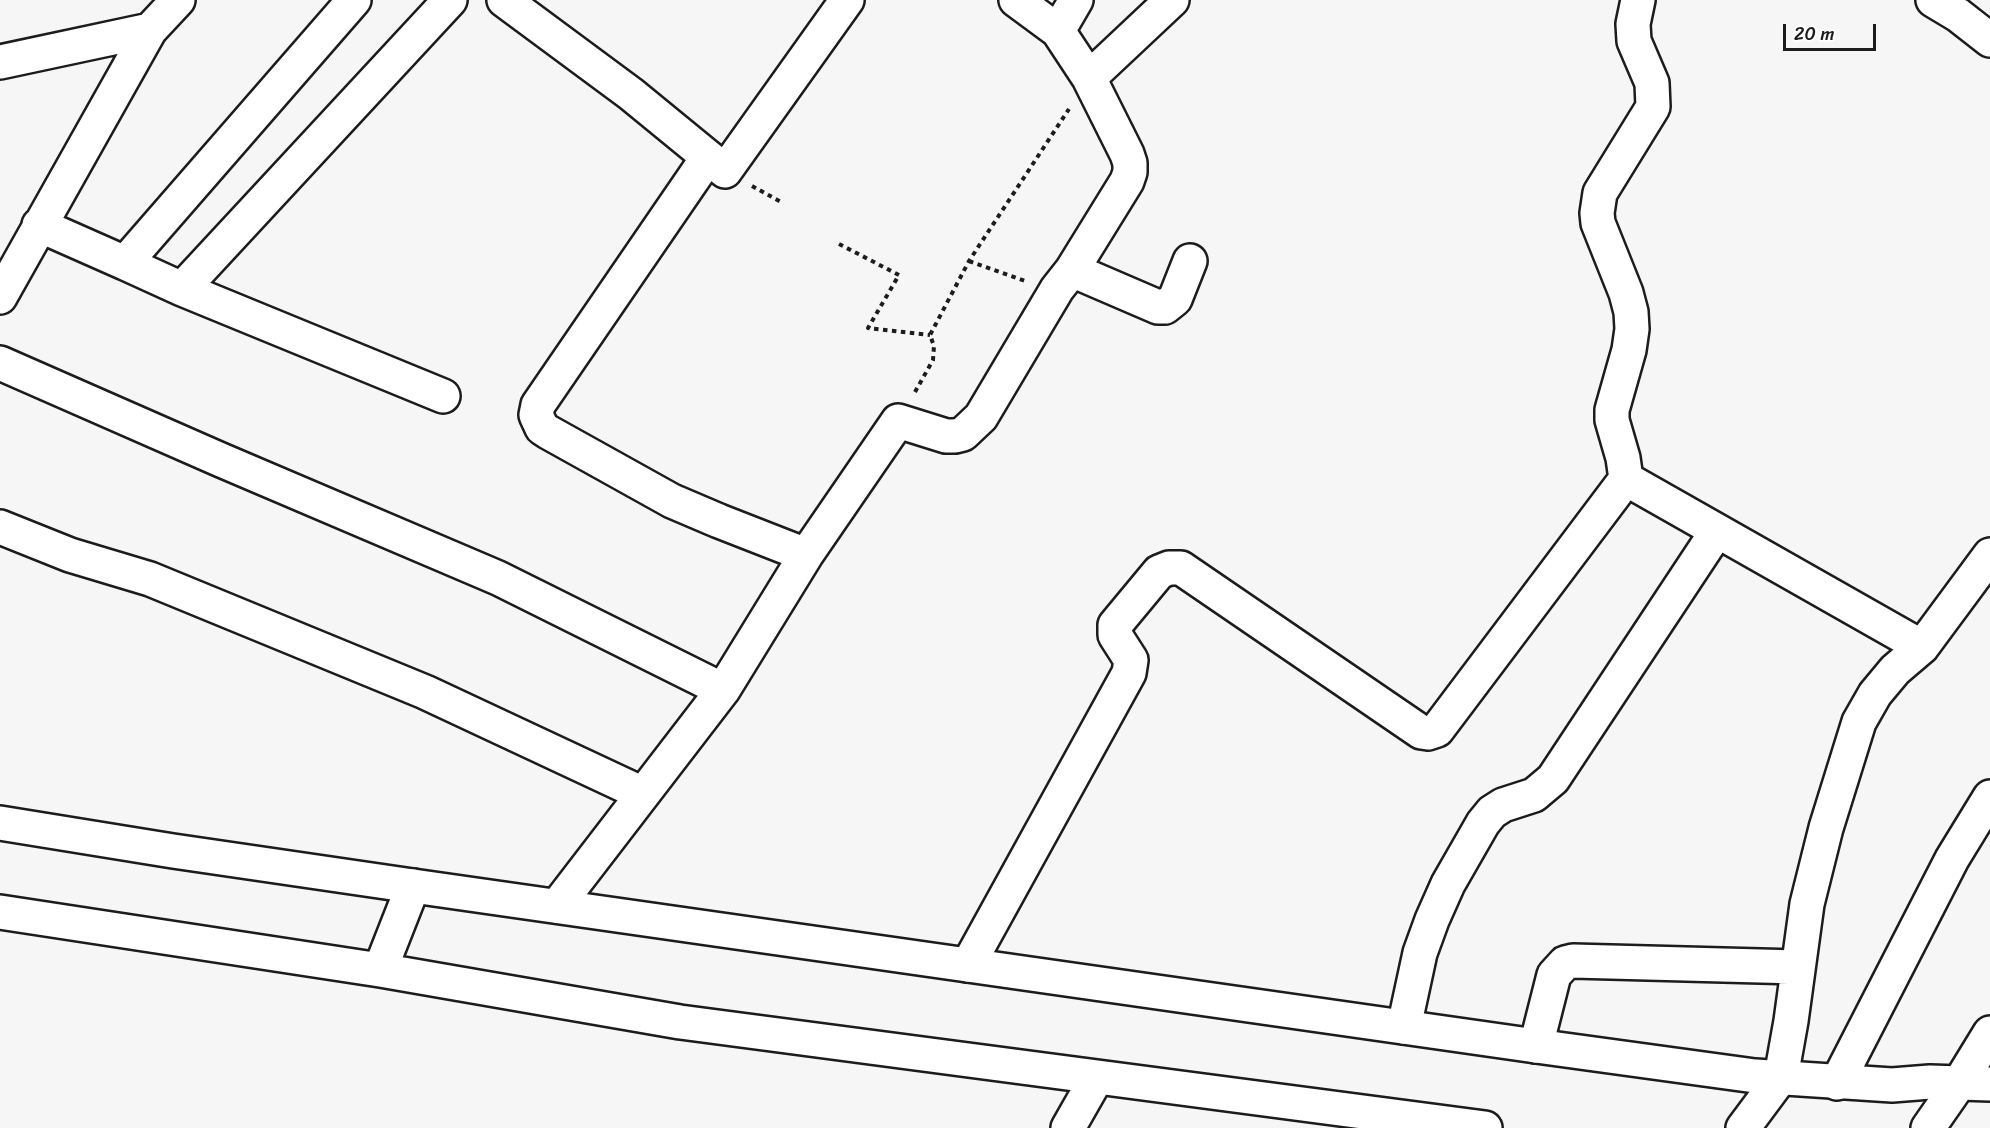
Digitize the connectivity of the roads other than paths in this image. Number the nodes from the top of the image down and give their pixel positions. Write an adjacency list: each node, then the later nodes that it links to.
1 (178, 0): 11 (street)
2 (354, 0): 19 (street)
3 (450, 0): 21 (street)
4 (504, 0): 16 (street)
5 (847, 0): 16 (street)
6 (1016, 0): 12 (street)
7 (1076, 0): 12 (street)
8 (1172, 0): 15 (street)
9 (1638, 0): 25 (street)
10 (1955, 5): 13 (street)
11 (150, 30): 14 (street); 17 (street)
12 (1058, 31): 15 (street)
13 (1990, 40)
14 (0, 62)
15 (1089, 78): 20 (street)
16 (708, 157): 28 (street)
17 (39, 225): 19 (street); 22 (street)
18 (1190, 261): 20 (street)
19 (125, 263): 21 (street)
20 (1065, 279): 28 (street)
21 (182, 289): 24 (street)
22 (0, 297)
23 (0, 363): 31 (street)
24 (443, 396)
25 (1626, 479): 27 (street); 38 (street)
26 (0, 527): 32 (street)
27 (1717, 531): 30 (street); 41 (street)
28 (806, 555): 31 (street)
29 (1990, 555): 30 (street)
30 (1922, 647): 39 (street)
31 (723, 690): 32 (street)
32 (643, 794): 36 (street)
33 (1990, 796): 46 (street)
34 (0, 823): 35 (street)
35 (413, 886): 36 (street); 40 (street)
36 (557, 906): 38 (street)
37 (0, 912): 40 (street)
38 (968, 965): 41 (street)
39 (1798, 967): 43 (street); 45 (street)
40 (380, 970): 44 (street)
41 (1404, 1027): 43 (street)
42 (1990, 1033): 47 (street)
43 (1536, 1046): 45 (street)
44 (1097, 1077): 49 (street); 50 (street)
45 (1781, 1077): 46 (street); 51 (street)
46 (1837, 1083): 47 (street)
47 (1966, 1089): 48 (street); 52 (street)
48 (1990, 1106)
49 (1068, 1128)
50 (1485, 1128)
51 (1743, 1128)
52 (1928, 1128)

